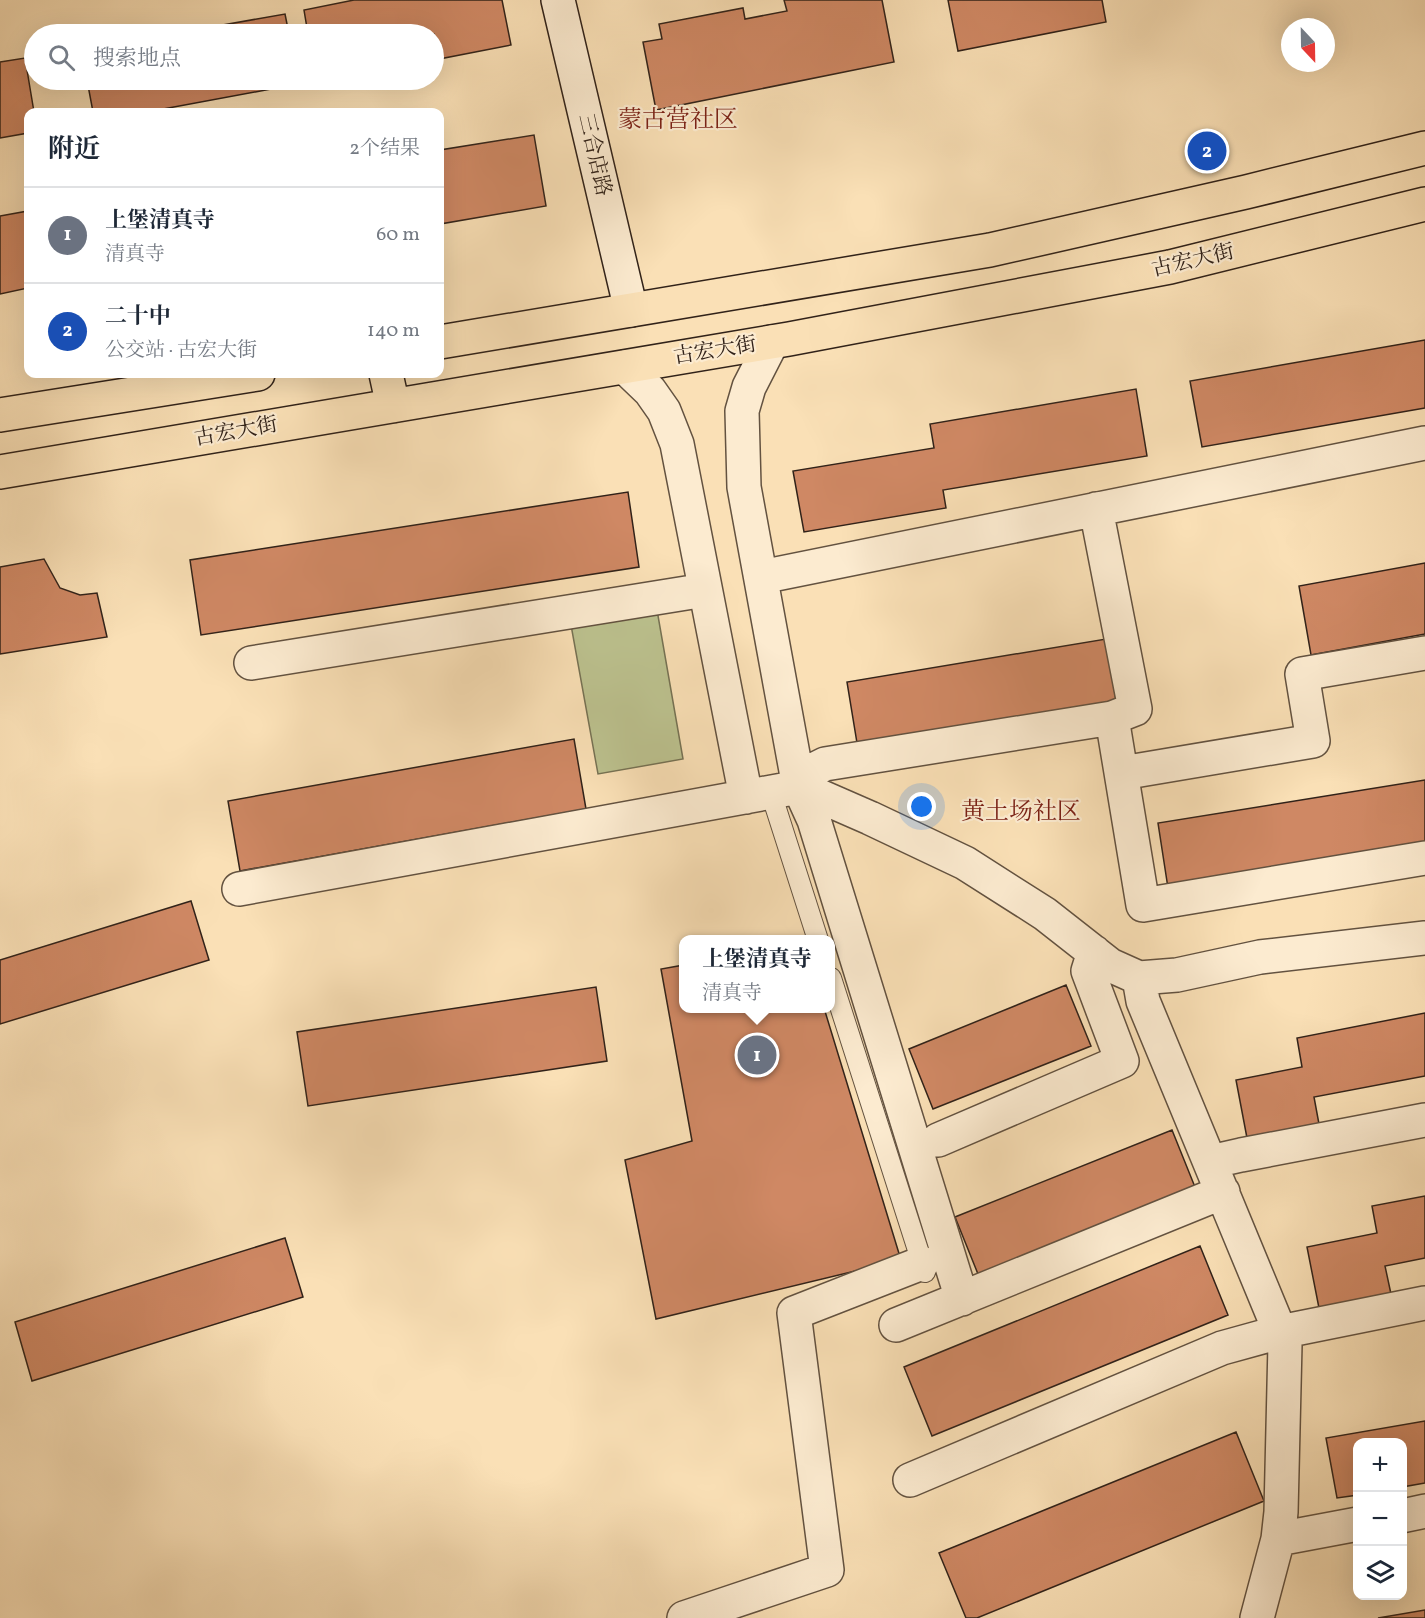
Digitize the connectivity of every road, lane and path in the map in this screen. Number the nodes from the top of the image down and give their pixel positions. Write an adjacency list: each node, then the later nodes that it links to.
1 (558, 0): 4 (street, 三合店路)
2 (1425, 148): 4 (main road)
3 (1425, 204): 6 (main road, 古宏大街)
4 (631, 310): 5 (main road)
5 (444, 341)
6 (772, 342): 7 (main road, 古宏大街); 15 (street)
7 (624, 367): 10 (main road, 古宏大街); 16 (street)
8 (233, 378): 11 (main road)
9 (387, 378): 10 (main road)
10 (393, 406): 13 (main road, 古宏大街)
11 (0, 415)
12 (1425, 443): 14 (street)
13 (0, 472)
14 (1096, 509): 15 (street); 19 (street)
15 (761, 577): 21 (street)
16 (705, 590): 18 (street); 21 (street)
17 (1425, 653): 20 (street)
18 (251, 663)
19 (1112, 718): 20 (street); 21 (street)
20 (1122, 773): 22 (street)
21 (772, 792): 23 (street); 24 (lane); 26 (street); 34 (street)
22 (1425, 858)
23 (239, 889)
24 (817, 935)
25 (1425, 938): 27 (street)
26 (1094, 952): 27 (street); 30 (street)
27 (1139, 978): 31 (street)
28 (835, 991): 33 (lane)
29 (1425, 1120): 31 (street)
30 (938, 1140)
31 (1210, 1162): 32 (street)
32 (1223, 1192): 34 (street); 37 (street)
33 (924, 1269): 43 (street)
34 (962, 1299): 36 (street)
35 (1425, 1303): 37 (street)
36 (896, 1325)
37 (1280, 1332): 38 (street); 42 (street)
38 (910, 1480)
39 (1425, 1511): 40 (street)
40 (1407, 1515)
41 (1353, 1525): 42 (street)
42 (1278, 1539): 44 (street)
43 (684, 1618)
44 (1257, 1618)

